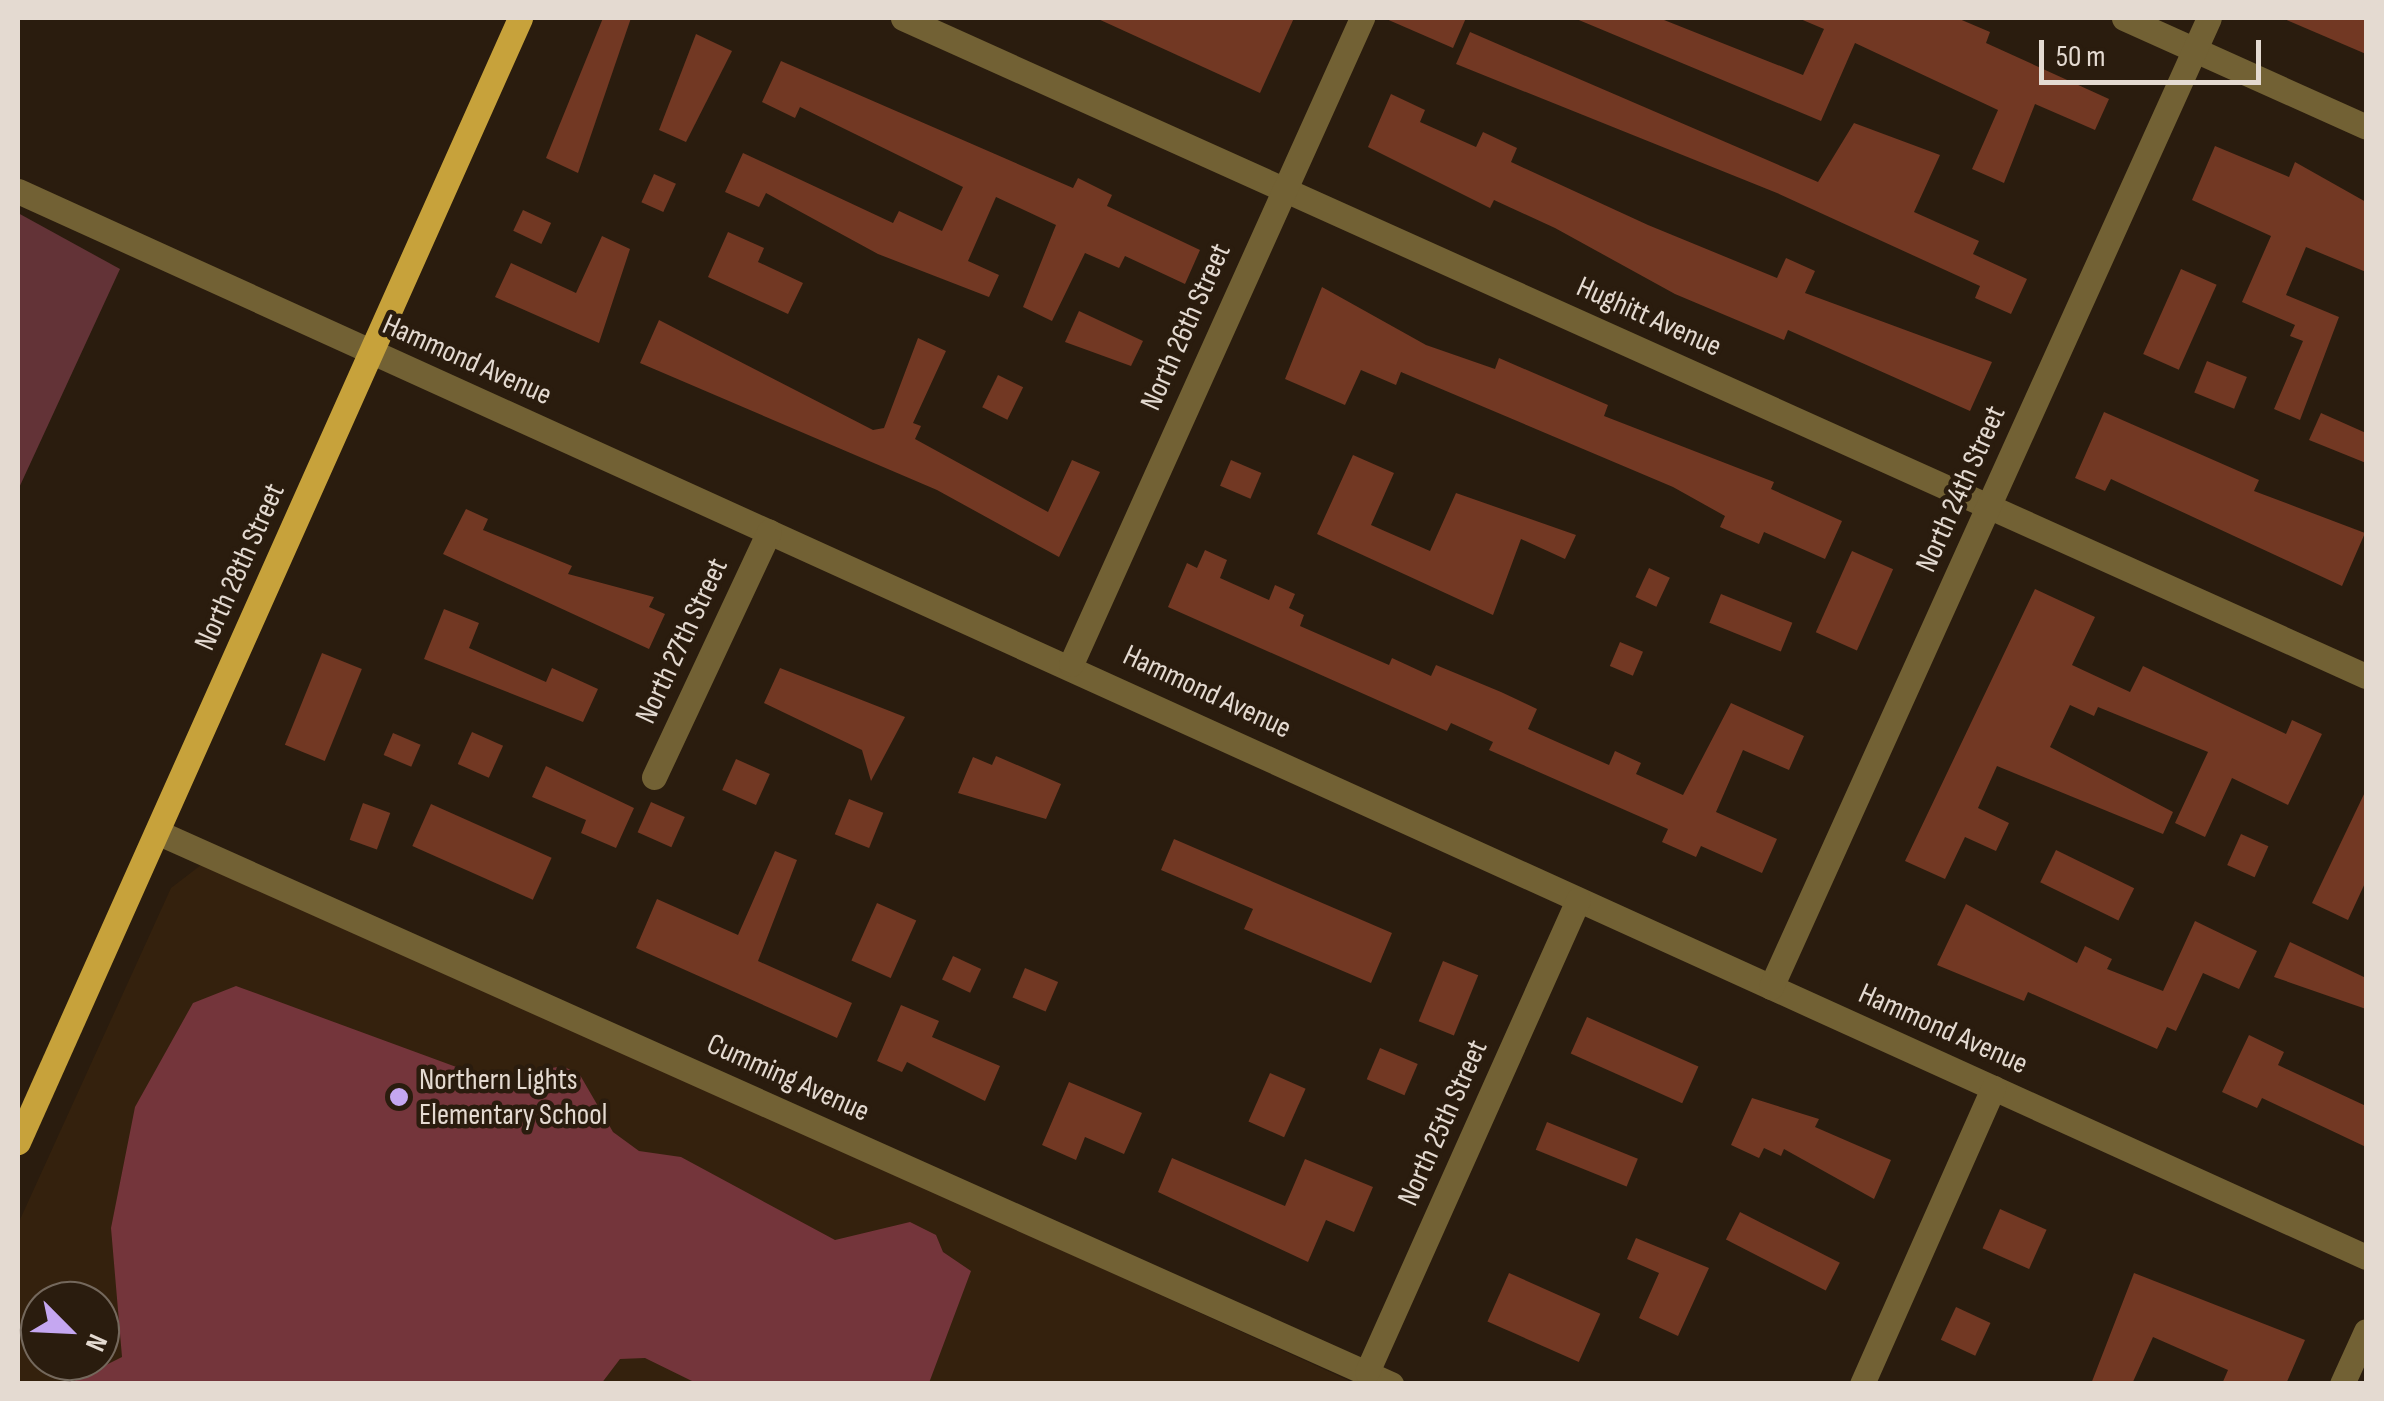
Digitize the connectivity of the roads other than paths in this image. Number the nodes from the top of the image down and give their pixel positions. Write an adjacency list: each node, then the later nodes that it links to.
1 (520, 18): 10 (main road, North 28th Street)
2 (903, 18): 8 (street, Hughitt Avenue)
3 (1362, 18): 8 (street, North 26th Street)
4 (2124, 18): 6 (street)
5 (2209, 18): 6 (street, North 24th Street)
6 (2195, 50): 7 (street); 11 (street, North 24th Street)
7 (2366, 127)
8 (1285, 187): 11 (street, Hughitt Avenue); 13 (street, North 26th Street)
9 (18, 191): 10 (street, Hammond Avenue)
10 (372, 354): 12 (street, Hammond Avenue); 16 (main road, North 28th Street)
11 (1989, 507): 14 (street, Hughitt Avenue); 18 (street, North 24th Street)
12 (769, 532): 13 (street, Hammond Avenue); 15 (street, North 27th Street)
13 (1071, 664): 17 (street, Hammond Avenue)
14 (2366, 676)
15 (654, 777)
16 (157, 832): 20 (main road, North 28th Street); 23 (street, Cumming Avenue)
17 (1578, 900): 18 (street, Hammond Avenue); 23 (street, North 25th Street)
18 (1771, 987): 19 (street, Hammond Avenue)
19 (1993, 1088): 21 (street, Hammond Avenue); 25 (street)
20 (18, 1142)
21 (2366, 1257)
22 (2366, 1331): 26 (street)
23 (1367, 1372): 24 (street, Cumming Avenue)
24 (1392, 1384)
25 (1862, 1384)
26 (2342, 1384)

